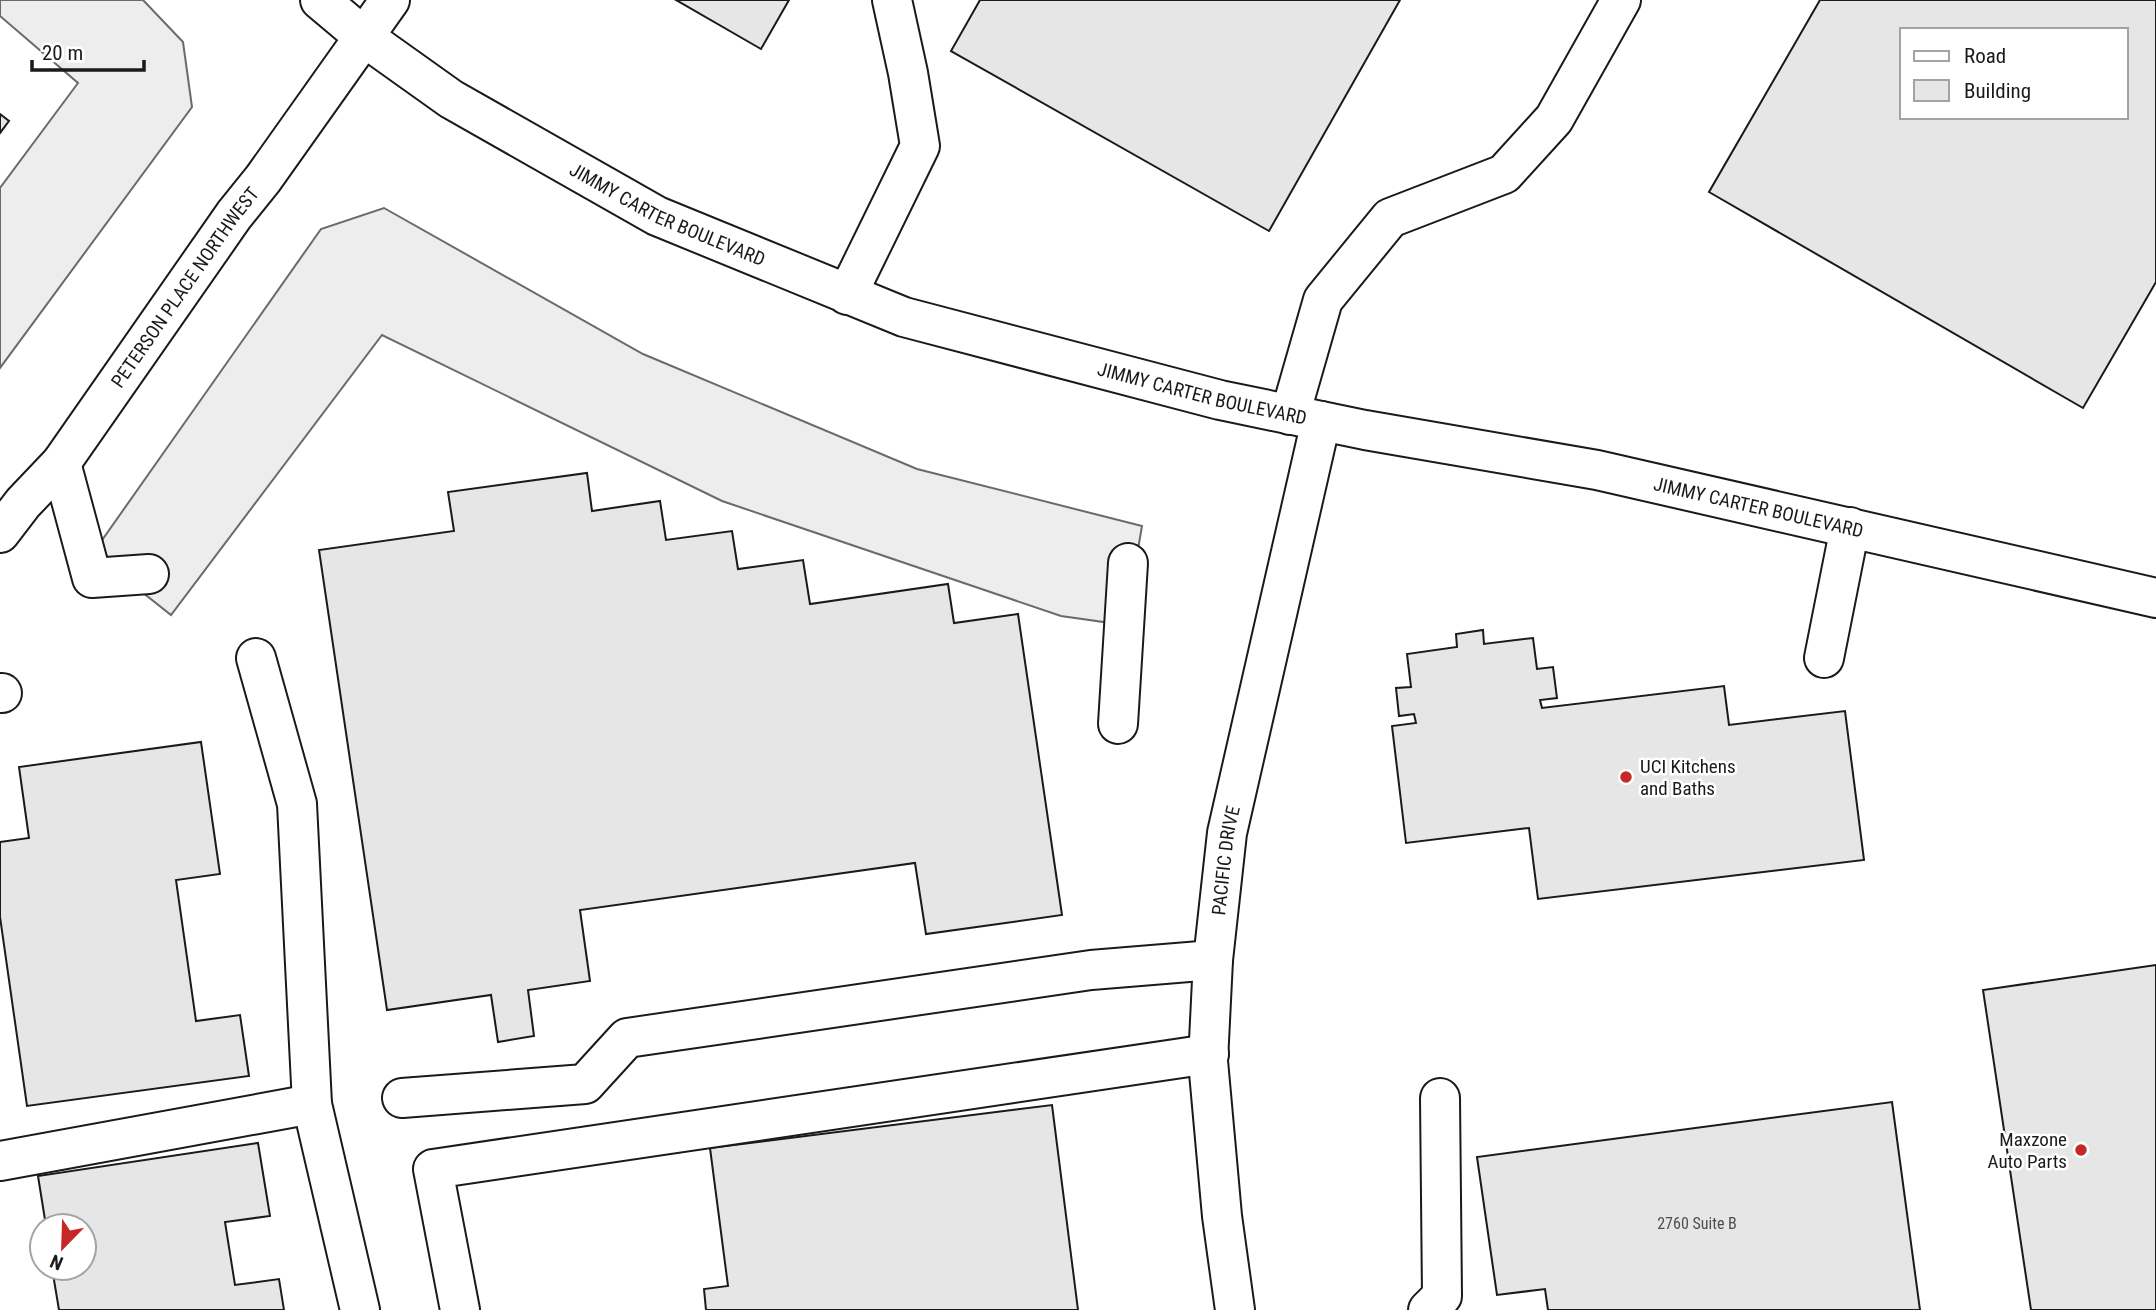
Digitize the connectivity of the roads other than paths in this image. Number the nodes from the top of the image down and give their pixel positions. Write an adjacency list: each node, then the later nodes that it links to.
1 (320, 0): 5 (main road, JIMMY CARTER BOULEVARD)
2 (390, 0): 5 (main road, PETERSON PLACE NORTHWEST)
3 (892, 0): 6 (main road)
4 (1621, 0): 7 (main road, PACIFIC DRIVE)
5 (364, 37): 6 (main road, JIMMY CARTER BOULEVARD); 8 (main road, PETERSON PLACE NORTHWEST)
6 (847, 295): 7 (main road, JIMMY CARTER BOULEVARD)
7 (1306, 418): 9 (main road, JIMMY CARTER BOULEVARD); 17 (main road, PACIFIC DRIVE)
8 (61, 463): 10 (main road, PETERSON PLACE NORTHWEST); 12 (main road)
9 (1850, 527): 13 (main road, JIMMY CARTER BOULEVARD); 15 (main road)
10 (0, 533)
11 (1128, 563): 16 (main road)
12 (149, 574)
13 (2156, 598)
14 (256, 658): 21 (main road)
15 (1824, 658)
16 (1118, 724)
17 (1213, 960): 18 (main road, PACIFIC DRIVE); 19 (main road)
18 (1209, 1054): 24 (main road); 25 (main road, PACIFIC DRIVE)
19 (402, 1098)
20 (1440, 1098): 26 (main road)
21 (312, 1104): 22 (main road); 23 (main road)
22 (0, 1161)
23 (360, 1310)
24 (460, 1310)
25 (1235, 1310)
26 (1428, 1310)

